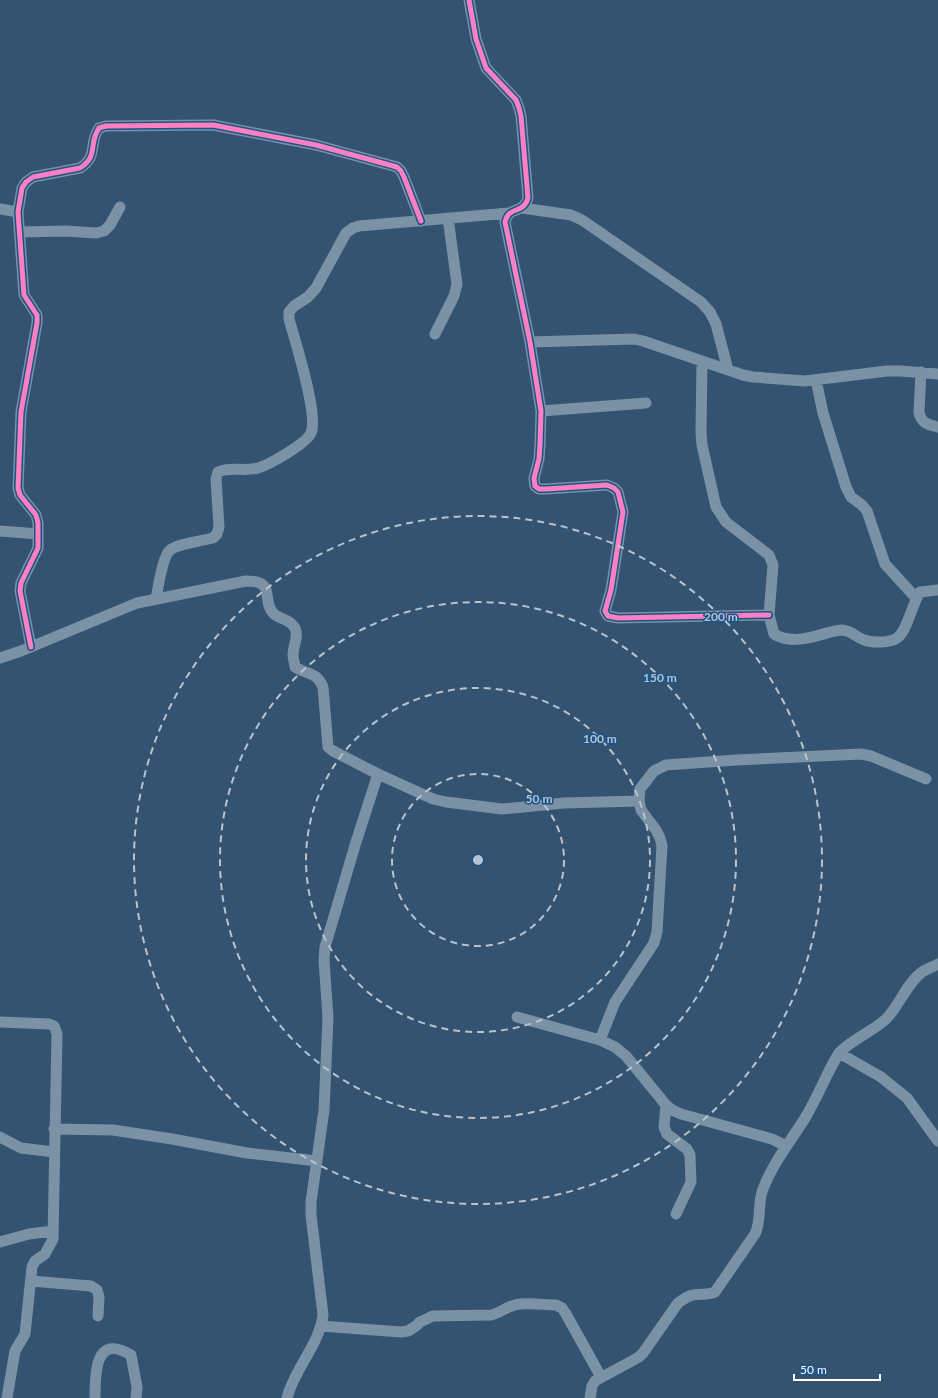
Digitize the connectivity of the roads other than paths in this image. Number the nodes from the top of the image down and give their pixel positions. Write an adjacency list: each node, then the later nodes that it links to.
1 (468, 0): 3 (street)
2 (120, 207): 9 (street)
3 (522, 208): 6 (street); 13 (street)
4 (0, 209): 5 (street)
5 (18, 212): 8 (street); 9 (street)
6 (509, 213): 7 (street); 11 (street)
7 (448, 218): 8 (street); 10 (street)
8 (421, 221): 24 (street)
9 (19, 232): 21 (street)
10 (435, 334)
11 (530, 342): 12 (street); 18 (street)
12 (702, 361): 13 (street); 25 (street)
13 (728, 370): 16 (street)
14 (921, 372): 15 (street); 16 (street); 19 (street)
15 (938, 374)
16 (816, 380): 23 (street)
17 (646, 404): 18 (street)
18 (541, 410): 25 (street)
19 (938, 428)
20 (0, 531): 21 (street)
21 (38, 534): 26 (street)
22 (938, 590): 23 (street)
23 (916, 598): 25 (street)
24 (156, 599): 26 (street); 28 (street)
25 (769, 615)
26 (31, 647): 27 (street)
27 (0, 658)
28 (378, 774): 30 (street); 42 (street)
29 (926, 779): 30 (street)
30 (638, 801): 34 (street)
31 (938, 964): 35 (street)
32 (517, 1017): 34 (street)
33 (0, 1022): 37 (street)
34 (600, 1040): 36 (street)
35 (839, 1053): 39 (street); 40 (street)
36 (666, 1105): 40 (street); 43 (street)
37 (54, 1129): 41 (street); 42 (street)
38 (0, 1137): 41 (street)
39 (938, 1141)
40 (786, 1146): 49 (street)
41 (54, 1152): 44 (street)
42 (317, 1161): 48 (street)
43 (676, 1214)
44 (53, 1231): 45 (street); 46 (street)
45 (0, 1242)
46 (31, 1282): 47 (street); 50 (street)
47 (98, 1316)
48 (321, 1326): 49 (street); 53 (street)
49 (601, 1377): 54 (street)
50 (7, 1398)
51 (95, 1398): 52 (street)
52 (136, 1398)
53 (287, 1398)
54 (590, 1398)

